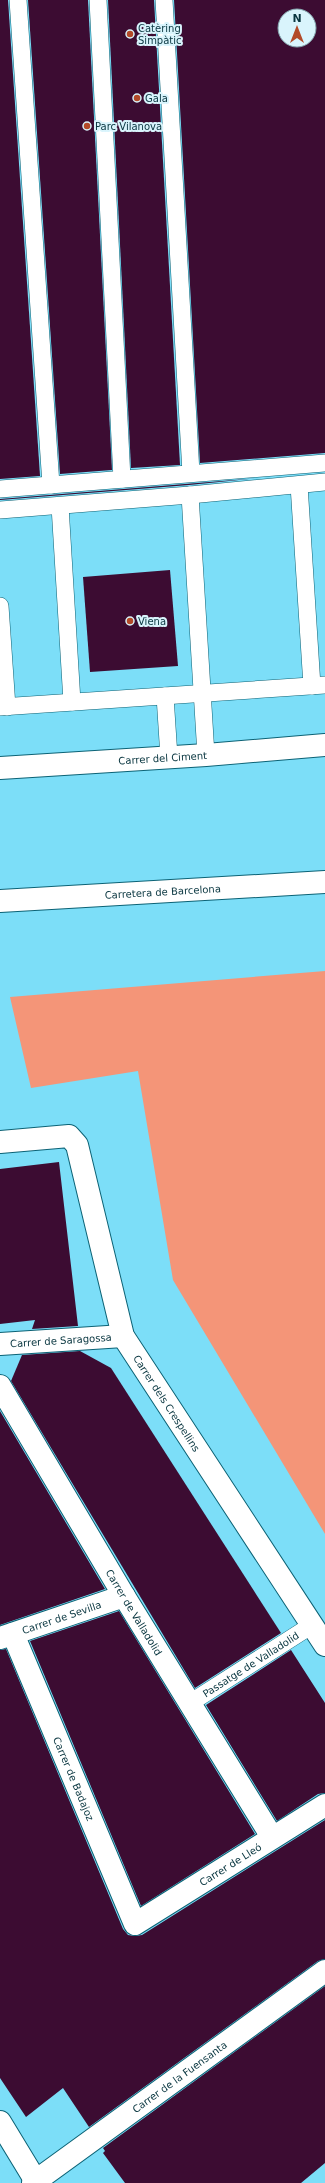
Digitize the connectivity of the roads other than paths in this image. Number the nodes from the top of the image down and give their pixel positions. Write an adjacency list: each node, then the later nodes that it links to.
1 (18, 0): 8 (lane)
2 (98, 0): 6 (lane)
3 (164, 0): 5 (lane)
4 (325, 463): 5 (lane)
5 (192, 474): 6 (lane)
6 (122, 479): 8 (lane)
7 (325, 482): 9 (lane)
8 (51, 484): 10 (lane)
9 (299, 484): 11 (lane); 15 (lane)
10 (0, 488)
11 (190, 495): 12 (lane); 16 (lane)
12 (60, 506): 13 (lane); 18 (lane)
13 (0, 510)
14 (0, 606): 19 (lane)
15 (319, 686): 16 (lane)
16 (203, 693): 17 (lane); 21 (lane)
17 (165, 696): 18 (lane); 22 (lane)
18 (72, 702): 19 (lane)
19 (3, 707)
20 (325, 745): 21 (main road, Carrer del Ciment)
21 (206, 755): 22 (main road, Carrer del Ciment)
22 (169, 757): 23 (main road, Carrer del Ciment)
23 (0, 768)
24 (325, 882): 25 (main road, Carretera de Barcelona)
25 (0, 901)
26 (0, 1142): 27 (main road, Carrer dels Crespellins)
27 (123, 1336): 28 (main road, Carrer de Saragossa); 31 (main road, Carrer dels Crespellins)
28 (0, 1344)
29 (0, 1386): 30 (main road, Carrer de Valladolid)
30 (124, 1596): 32 (main road, Carrer de Sevilla); 34 (main road, Carrer de Valladolid)
31 (312, 1625): 33 (main road, Carrer dels Crespellins); 34 (lane, Passatge de Valladolid)
32 (7, 1636): 37 (main road, Carrer de Badajoz)
33 (325, 1645)
34 (190, 1703): 36 (main road, Carrer de Valladolid)
35 (325, 1806): 36 (main road, Carrer de Lleó)
36 (272, 1837): 37 (main road, Carrer de Lleó)
37 (135, 1924)
38 (325, 1971): 40 (main road, Carrer de la Fuensanta)
39 (0, 2122): 40 (main road)
40 (35, 2182)

